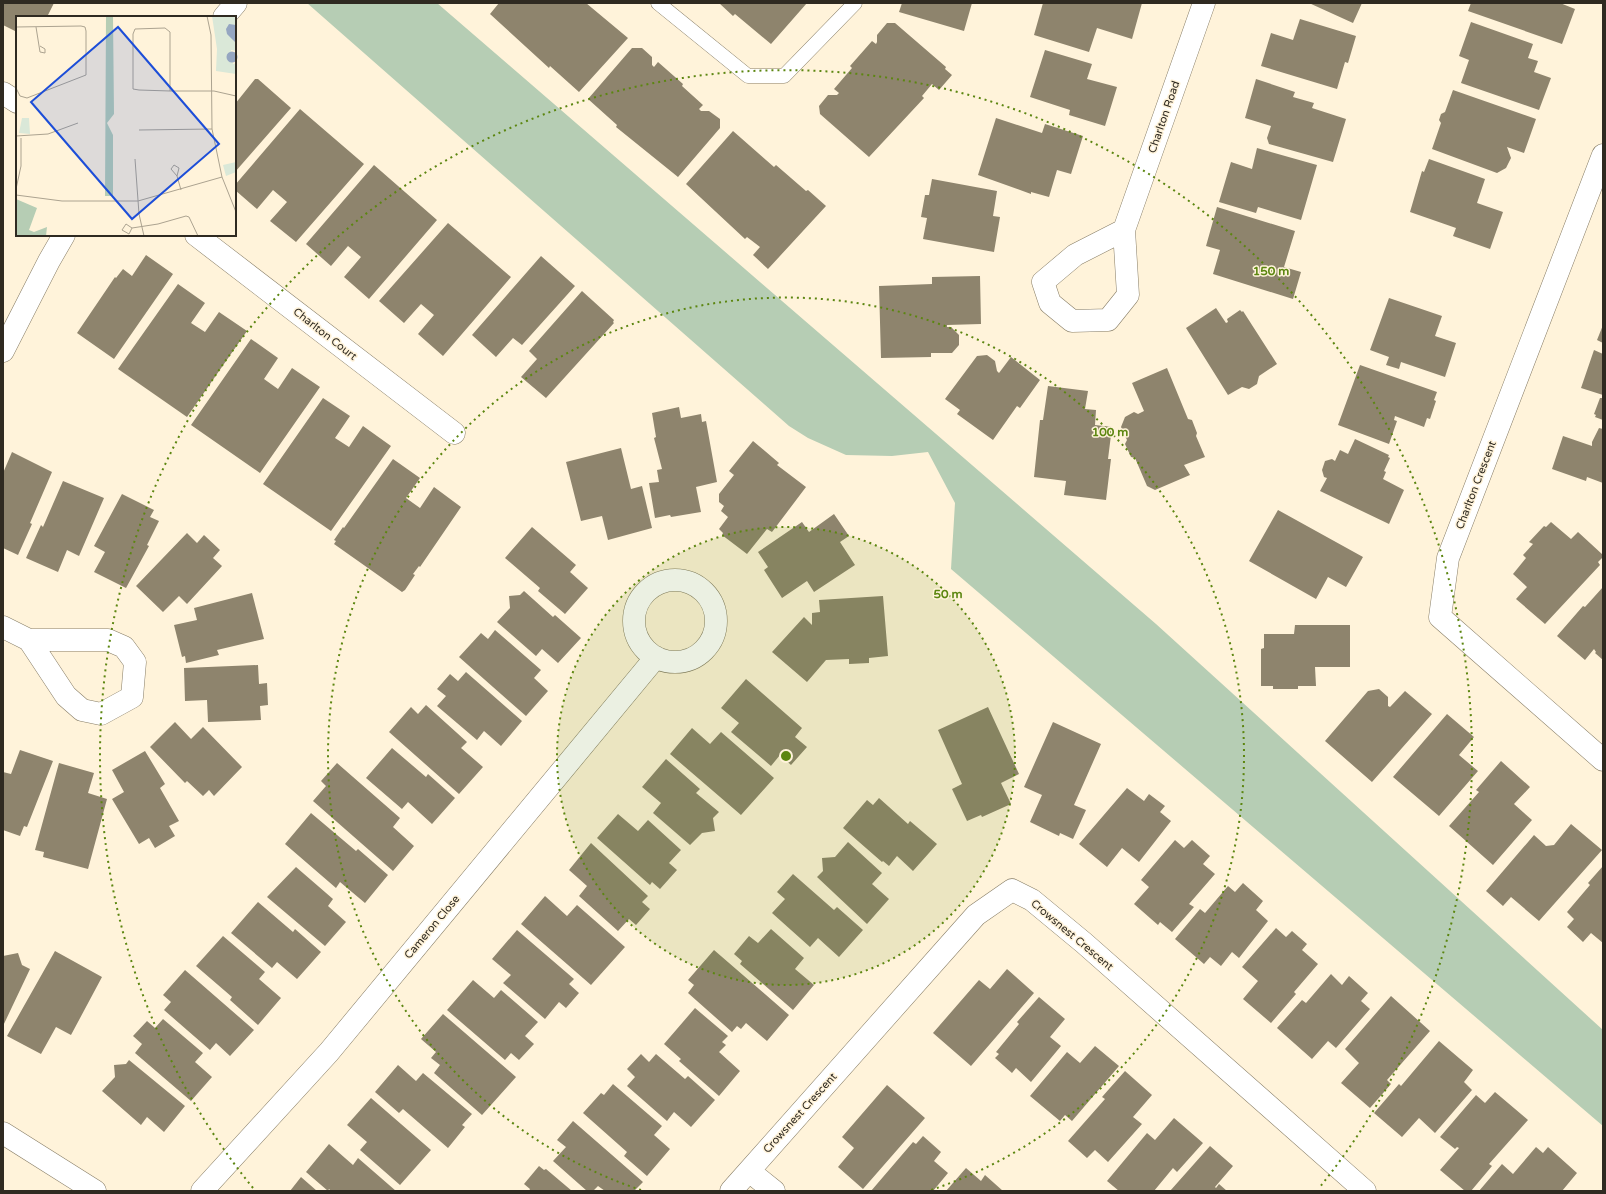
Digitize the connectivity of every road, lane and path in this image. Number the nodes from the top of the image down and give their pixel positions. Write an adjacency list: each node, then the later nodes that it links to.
1 (236, 3): 5 (street)
2 (658, 3): 3 (lane)
3 (855, 3)
4 (1204, 3): 9 (street, Charlton Road)
5 (225, 16)
6 (3, 93): 7 (street)
7 (16, 101)
8 (1603, 155): 17 (street, Charlton Crescent)
9 (1124, 230): 9 (street, Charlton Road)
10 (63, 236): 12 (street)
11 (197, 236): 13 (street, Charlton Court)
12 (3, 351)
13 (454, 433)
14 (3, 627): 15 (street)
15 (29, 640): 15 (street)
16 (656, 657): 21 (street, Cameron Close)
17 (1603, 760)
18 (3, 1133): 20 (street)
19 (749, 1171): 22 (street, Crowsnest Crescent); 23 (street); 24 (street, Crowsnest Crescent)
20 (94, 1191)
21 (202, 1191)
22 (732, 1191)
23 (774, 1191)
24 (1364, 1191)

